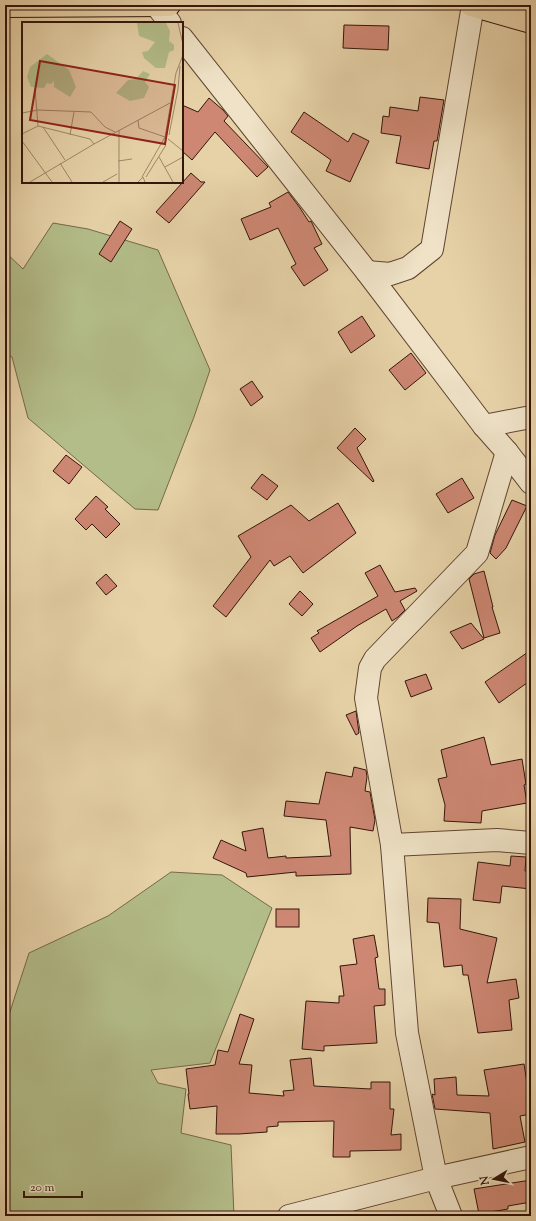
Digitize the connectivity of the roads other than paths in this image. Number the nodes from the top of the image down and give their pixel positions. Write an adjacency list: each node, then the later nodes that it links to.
1 (156, 5): 2 (highway); 4 (highway); 5 (street)
2 (169, 5)
3 (472, 5): 6 (highway); 8 (street)
4 (5, 6)
5 (169, 22)
6 (531, 22)
7 (183, 39): 8 (street)
8 (367, 272): 10 (street)
9 (531, 417): 10 (street)
10 (484, 426): 11 (street)
11 (507, 452): 12 (street); 14 (street)
12 (531, 483)
13 (531, 843): 14 (street)
14 (392, 845): 16 (street)
15 (531, 1157): 16 (street)
16 (436, 1178): 17 (street); 18 (street)
17 (289, 1216)
18 (451, 1216)

